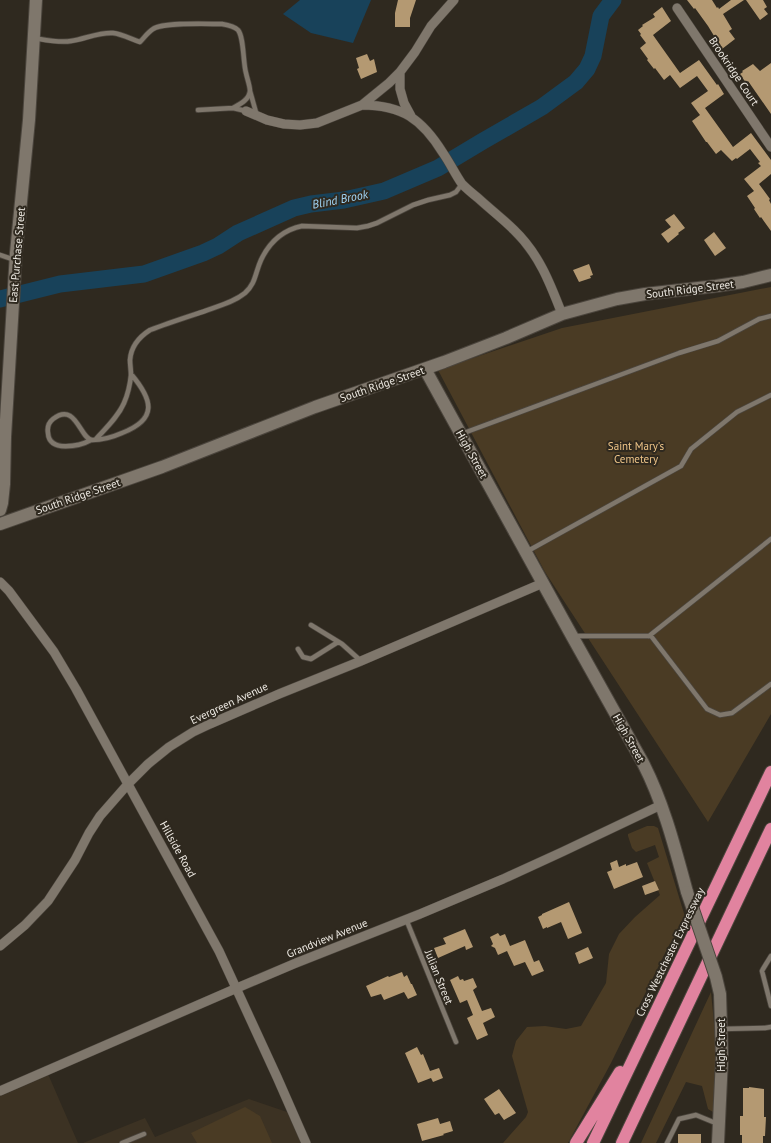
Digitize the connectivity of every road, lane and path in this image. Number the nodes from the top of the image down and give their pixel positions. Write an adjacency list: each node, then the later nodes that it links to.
1 (36, 0): 4 (street, East Purchase Street)
2 (454, 0): 5 (street)
3 (677, 8): 13 (street, Brookridge Court)
4 (34, 38): 6 (lane); 16 (street, East Purchase Street)
5 (400, 72): 7 (street); 12 (street)
6 (250, 90): 8 (lane); 11 (lane)
7 (362, 105): 11 (street); 12 (street)
8 (233, 108): 9 (lane); 10 (lane)
9 (198, 110)
10 (246, 111): 11 (street)
11 (257, 116)
12 (411, 116): 14 (street)
13 (771, 147)
14 (462, 184): 18 (street); 21 (lane)
15 (0, 255): 16 (lane)
16 (15, 260): 25 (street, East Purchase Street)
17 (771, 275): 18 (street, South Ridge Street)
18 (562, 314): 20 (street, South Ridge Street)
19 (771, 316): 23 (lane)
20 (425, 369): 23 (street, High Street); 26 (street, South Ridge Street)
21 (131, 374): 24 (lane); 24 (lane)
22 (771, 395): 28 (lane)
23 (461, 434): 28 (street, High Street)
24 (93, 439): 24 (lane)
25 (0, 510)
26 (0, 524)
27 (771, 539): 33 (lane)
28 (526, 552): 30 (street, High Street)
29 (0, 582): 39 (street, Hillside Road)
30 (543, 583): 32 (street, High Street); 36 (street, Evergreen Avenue)
31 (311, 625): 34 (lane)
32 (572, 636): 33 (lane); 40 (street, High Street)
33 (648, 636): 37 (lane)
34 (338, 642): 35 (lane); 36 (lane)
35 (298, 649)
36 (360, 661): 39 (street, Evergreen Avenue)
37 (771, 684)
38 (771, 772): 47 (highway, Cross Westchester Expressway)
39 (128, 784): 43 (street, Evergreen Avenue); 45 (street, Hillside Road)
40 (661, 805): 42 (street, Grandview Avenue); 49 (street, High Street, bridge)
41 (771, 829): 54 (highway)
42 (406, 919): 45 (street, Grandview Avenue); 50 (lane, Julian Street)
43 (0, 946)
44 (771, 956): 46 (lane)
45 (237, 988): 51 (street, Grandview Avenue); 56 (street, Hillside Road)
46 (771, 1006)
47 (653, 1018): 57 (highway); 58 (highway, Cross Westchester Expressway)
48 (771, 1027): 49 (lane)
49 (721, 1029): 52 (street, High Street)
50 (456, 1042)
51 (2, 1088)
52 (718, 1124): 59 (lane); 60 (street, High Street)
53 (144, 1134): 55 (lane)
54 (622, 1142)
55 (122, 1143)
56 (306, 1143)
57 (576, 1143)
58 (593, 1143)
59 (667, 1143)
60 (718, 1143)

